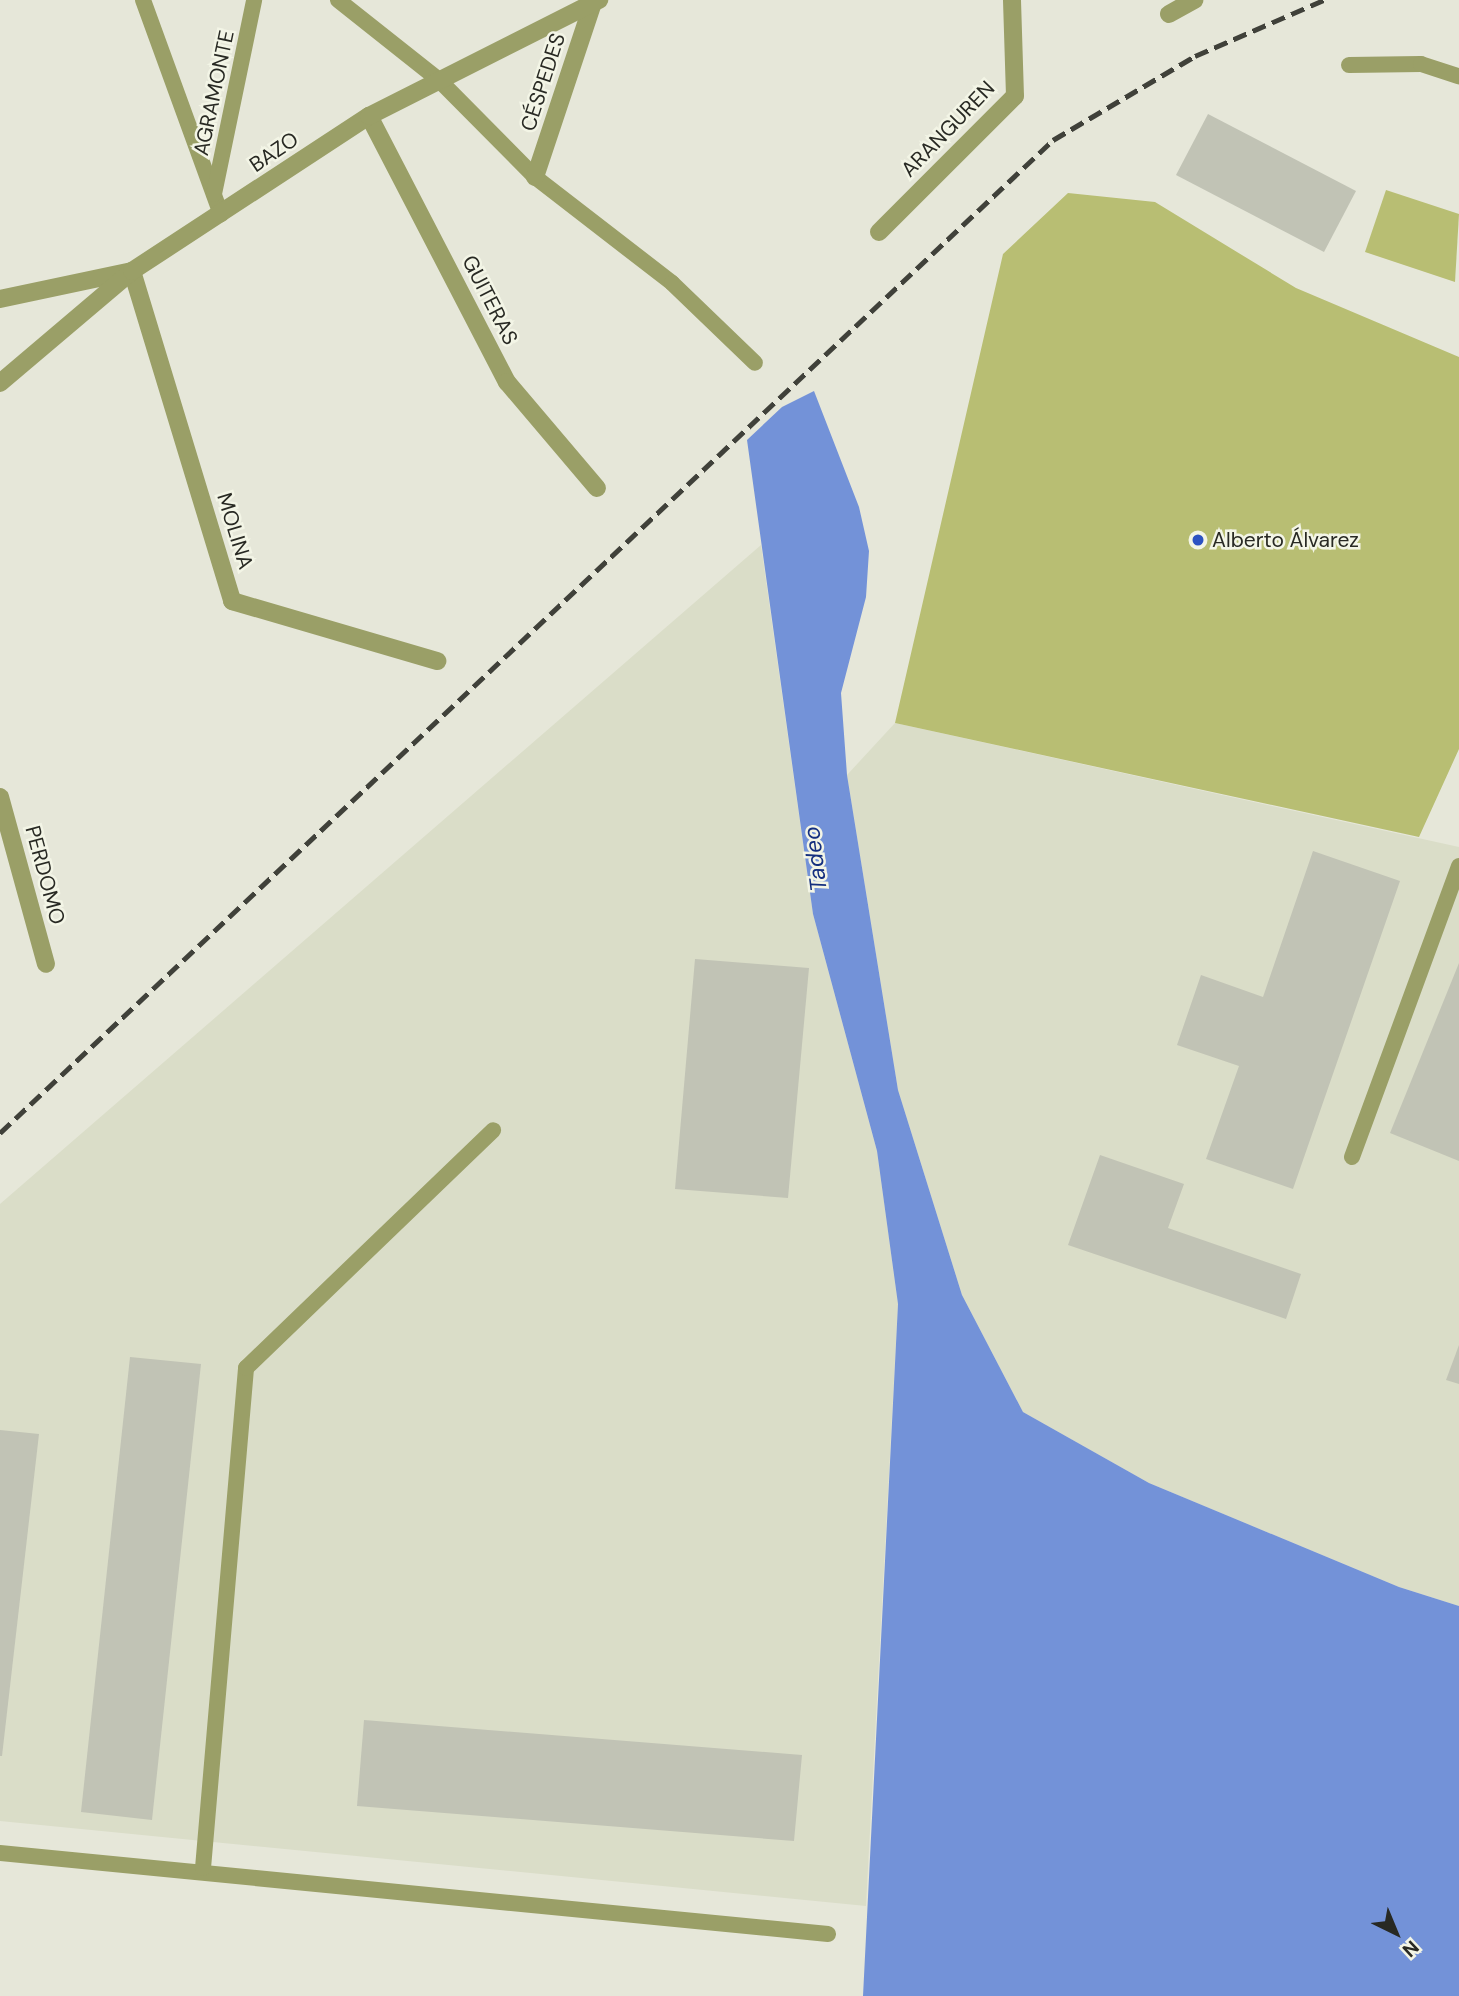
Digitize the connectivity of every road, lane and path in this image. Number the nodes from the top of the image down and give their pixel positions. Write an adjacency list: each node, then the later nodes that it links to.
1 (143, 0): 13 (lane)
2 (254, 0): 13 (lane, AGRAMONTE)
3 (338, 0): 10 (lane)
4 (595, 0): 10 (street, BAZO); 12 (street, CÉSPEDES)
5 (1012, 0): 15 (street, ARANGUREN)
6 (1194, 0): 7 (street)
7 (1169, 14)
8 (1349, 65): 9 (lane)
9 (1459, 75)
10 (439, 80): 11 (street, BAZO); 12 (lane)
11 (369, 116): 14 (street, BAZO); 20 (street, GUITERAS)
12 (535, 177): 18 (lane)
13 (214, 194): 14 (lane)
14 (221, 214): 16 (street, BAZO)
15 (879, 232)
16 (132, 271): 17 (street); 19 (street, BAZO); 21 (street, MOLINA)
17 (0, 299)
18 (755, 363)
19 (0, 383)
20 (597, 488)
21 (437, 660)
22 (0, 797): 24 (street, PERDOMO)
23 (1459, 866): 26 (lane)
24 (46, 964)
25 (493, 1130): 28 (lane)
26 (1352, 1157)
27 (0, 1853): 28 (lane)
28 (204, 1868): 29 (lane)
29 (828, 1934)

